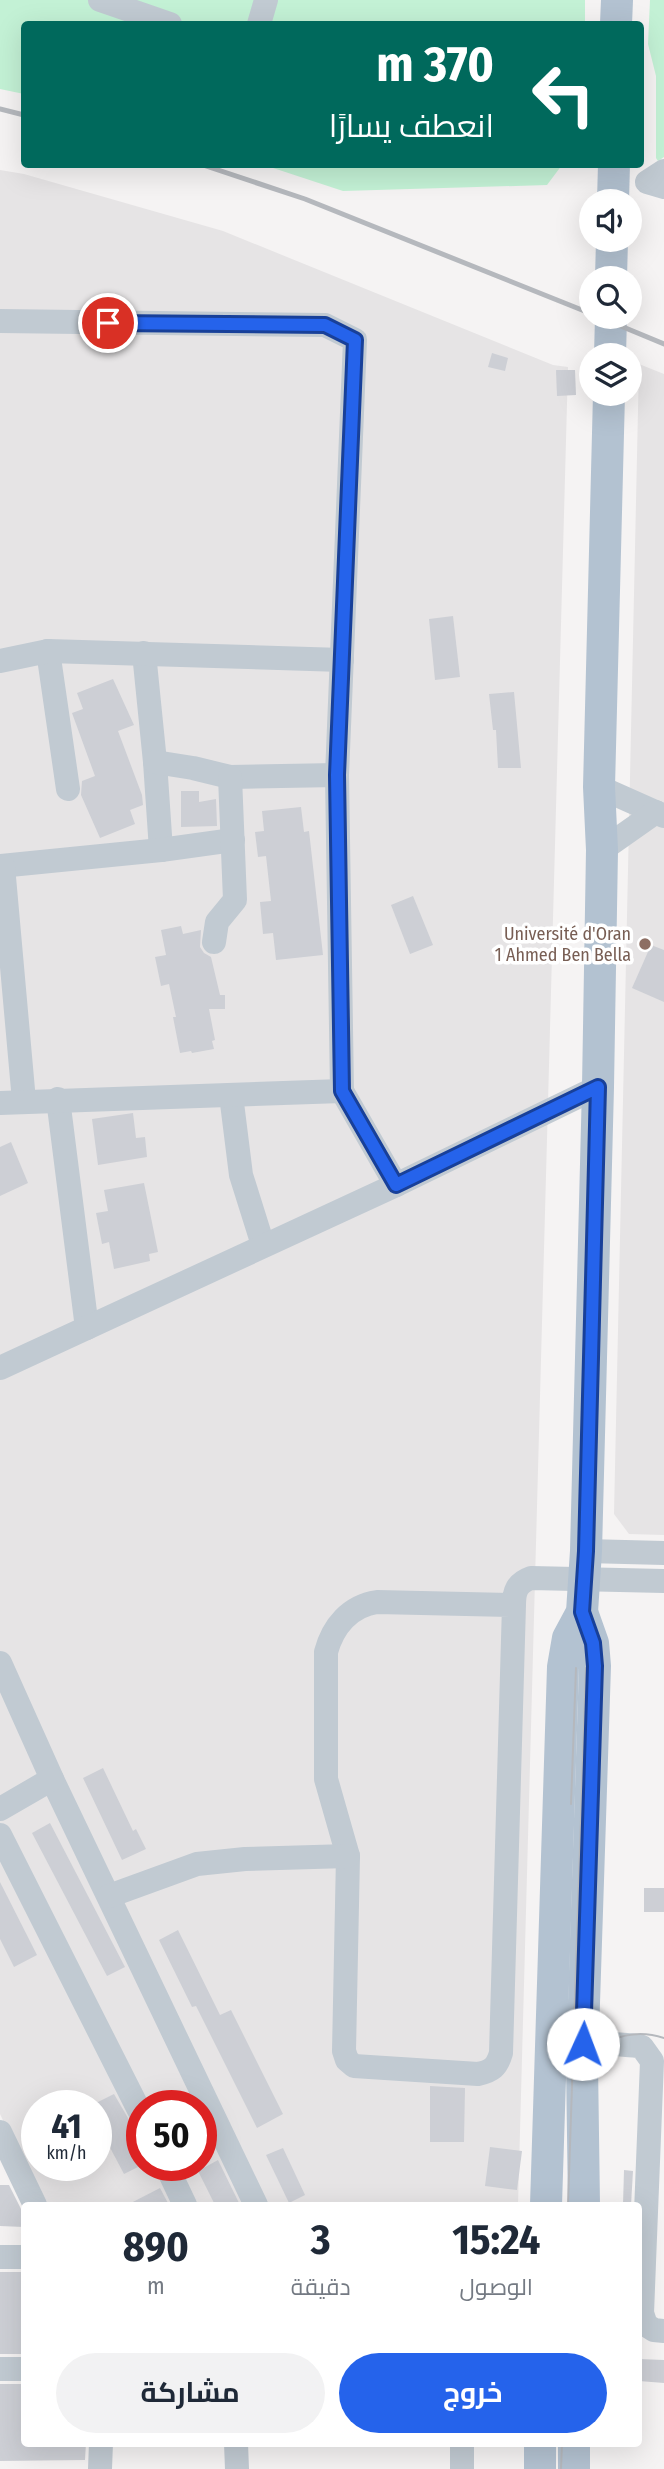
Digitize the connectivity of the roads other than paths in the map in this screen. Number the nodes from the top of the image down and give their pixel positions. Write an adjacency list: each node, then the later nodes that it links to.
1 (100, 0): 4 (street)
2 (266, 0): 5 (street)
3 (617, 0): 6 (main road)
4 (161, 21)
5 (260, 21)
6 (616, 21)
7 (658, 180): 8 (street)
8 (613, 184)
9 (0, 321): 13 (street)
10 (609, 406): 18 (main road)
11 (48, 651): 12 (street); 14 (street); 19 (street)
12 (144, 653): 13 (street); 15 (street)
13 (342, 660): 16 (street)
14 (0, 661)
15 (155, 762): 17 (street); 22 (street)
16 (337, 775): 17 (street); 27 (street)
17 (230, 777): 21 (street)
18 (599, 787): 20 (street); 23 (main road)
19 (68, 789)
20 (660, 814): 23 (street)
21 (233, 840): 22 (street); 25 (street)
22 (161, 850): 24 (street)
23 (602, 850): 26 (main road)
24 (2, 866): 30 (street)
25 (214, 942)
26 (598, 1087): 31 (street); 36 (main road)
27 (342, 1091): 28 (street); 31 (street)
28 (231, 1095): 29 (street); 32 (street)
29 (58, 1099): 30 (street); 33 (street)
30 (12, 1102)
31 (396, 1185): 32 (street)
32 (263, 1245): 33 (street)
33 (87, 1328): 34 (street)
34 (0, 1368)
35 (664, 1553): 36 (street)
36 (586, 1565): 37 (street); 38 (street); 39 (main road)
37 (664, 1581)
38 (514, 1605): 44 (street); 44 (street)
39 (582, 1612): 46 (main road); 57 (main road)
40 (0, 1663): 41 (street)
41 (52, 1779): 42 (street); 45 (street)
42 (0, 1809)
43 (0, 1835): 50 (street)
44 (348, 1856): 45 (street)
45 (109, 1896): 56 (street)
46 (583, 2024): 47 (street); 49 (main road)
47 (618, 2045): 48 (street); 49 (street)
48 (655, 2050): 61 (street)
49 (582, 2082): 58 (main road)
50 (129, 2090)
51 (0, 2132): 52 (street)
52 (9, 2171): 54 (street)
53 (174, 2181): 55 (street)
54 (33, 2202)
55 (184, 2202)
56 (256, 2202)
57 (546, 2202)
58 (584, 2202)
59 (21, 2257): 60 (street)
60 (0, 2258)
61 (664, 2331)
62 (0, 2369): 63 (street)
63 (21, 2370)
64 (101, 2447): 69 (street)
65 (236, 2447): 70 (street)
66 (462, 2447): 71 (street)
67 (540, 2447): 72 (main road)
68 (574, 2447): 73 (main road)
69 (100, 2469)
70 (237, 2469)
71 (462, 2469)
72 (540, 2469)
73 (574, 2469)

